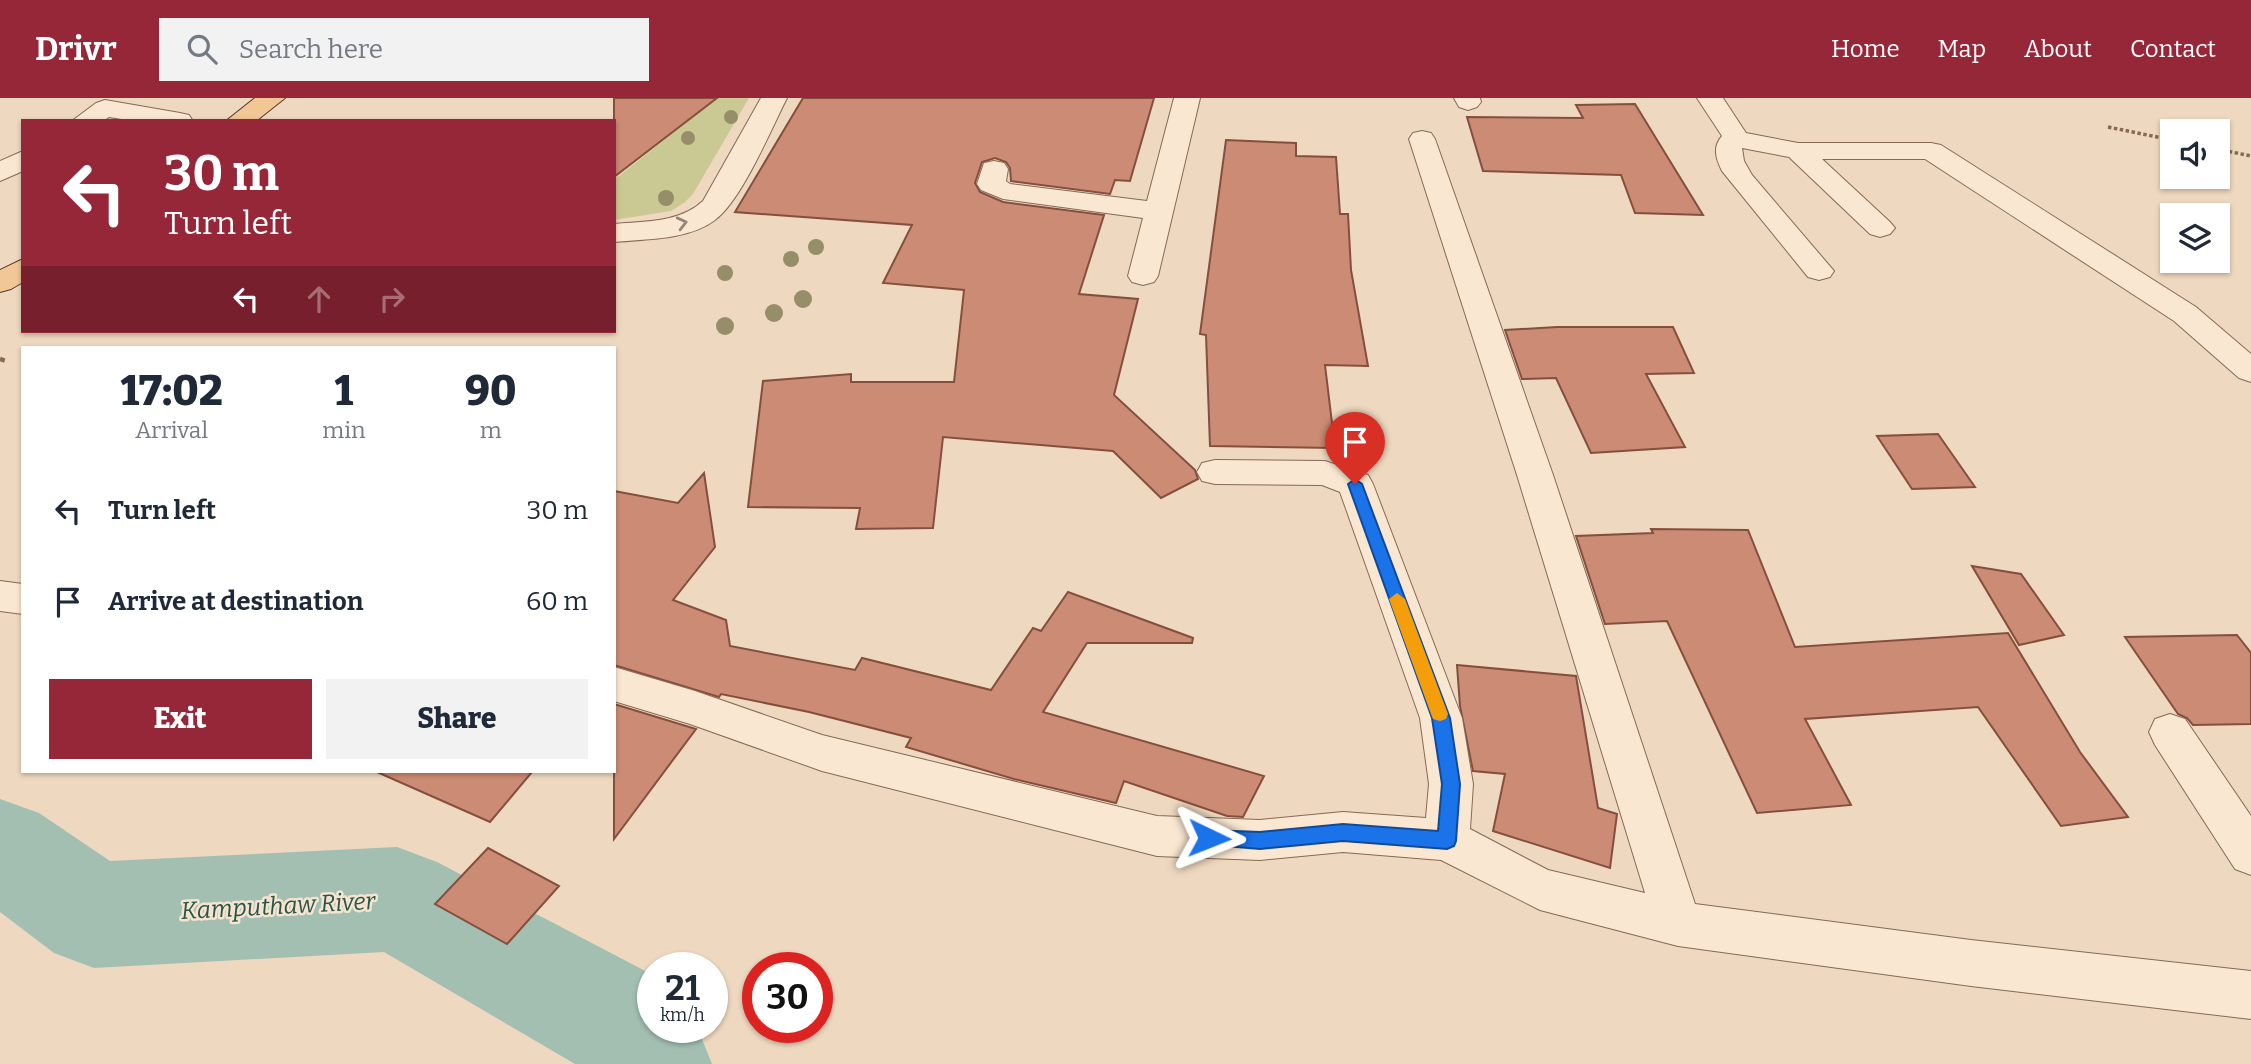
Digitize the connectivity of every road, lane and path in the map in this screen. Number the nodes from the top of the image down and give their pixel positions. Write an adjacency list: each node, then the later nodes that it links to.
1 (272, 98): 7 (main road)
2 (774, 98): 22 (street, one-way to 2)
3 (1187, 98): 20 (street)
4 (1710, 98): 11 (street)
5 (88, 119): 6 (street)
6 (168, 119)
7 (242, 119)
8 (2108, 127): 9 (path)
9 (2160, 138)
10 (1422, 139): 37 (street)
11 (1737, 139): 12 (street); 24 (street)
12 (1798, 151): 21 (street); 29 (street)
13 (2230, 152): 14 (path)
14 (2251, 156)
15 (21, 160): 17 (street)
16 (994, 169): 20 (street)
17 (0, 173)
18 (0, 182): 19 (street)
19 (21, 186)
20 (1158, 211): 25 (street)
21 (1880, 228)
22 (616, 233)
23 (21, 269): 26 (main road)
24 (1819, 271)
25 (1143, 276)
26 (0, 284)
27 (0, 359): 28 (path)
28 (6, 361)
29 (2251, 371)
30 (1214, 472): 35 (street)
31 (0, 596): 32 (street)
32 (21, 599)
33 (616, 685): 35 (street)
34 (2170, 732): 36 (street)
35 (1447, 841): 37 (street)
36 (2251, 854)
37 (1678, 924): 38 (street)
38 (2251, 995)

